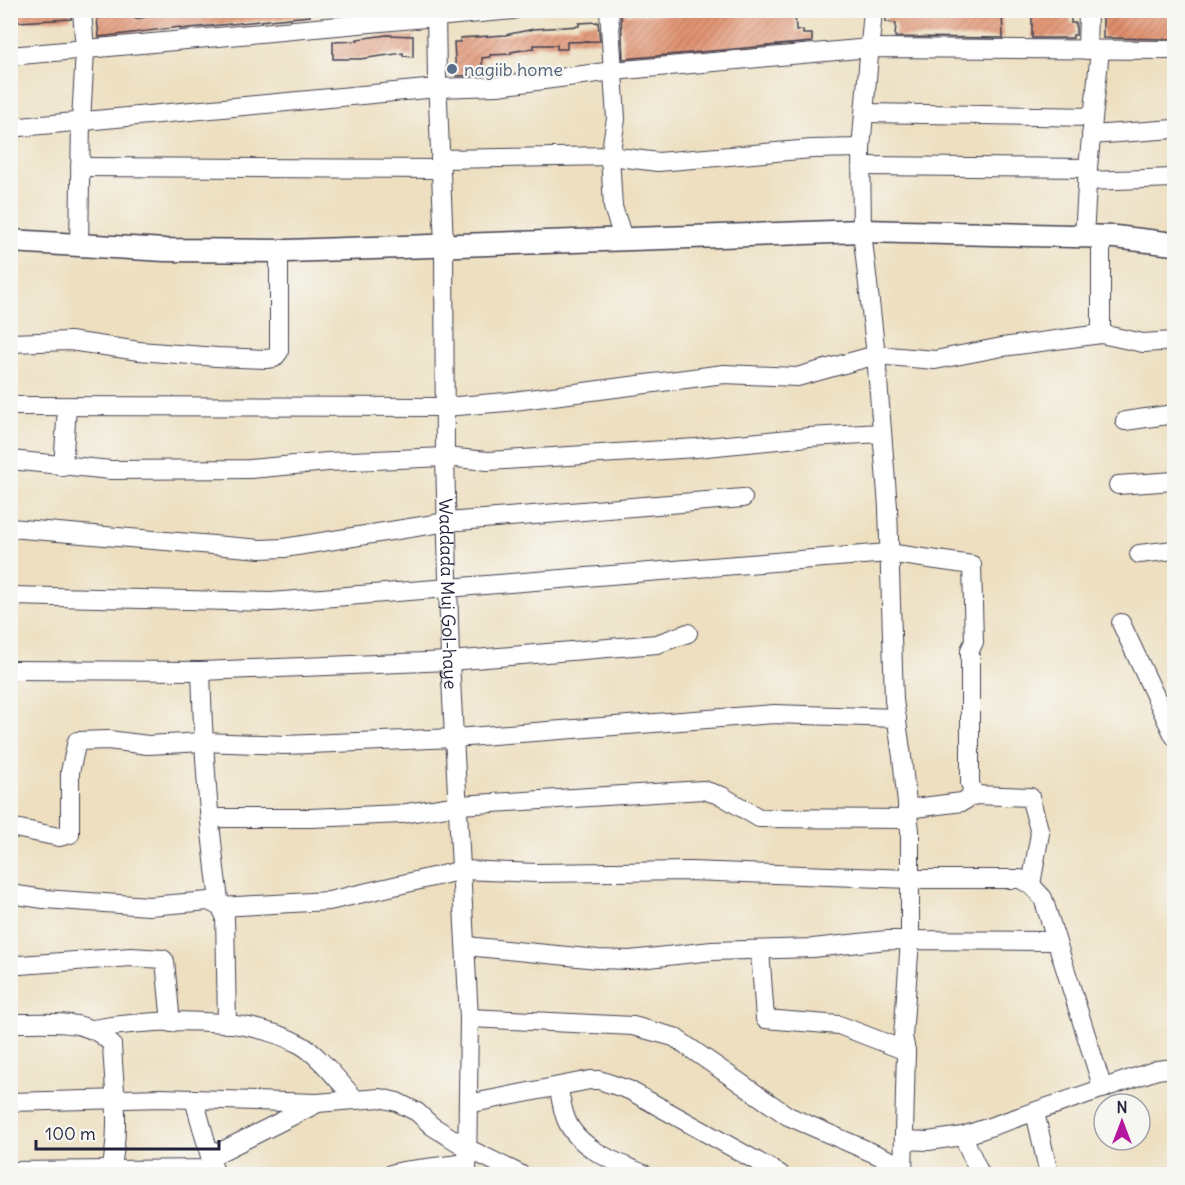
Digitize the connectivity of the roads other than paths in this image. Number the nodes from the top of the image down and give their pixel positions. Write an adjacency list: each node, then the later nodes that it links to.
1 (82, 10): 10 (street)
2 (513, 10): 6 (street)
3 (609, 10): 12 (street)
4 (873, 10): 7 (street)
5 (1088, 10): 8 (street)
6 (436, 14): 10 (street); 13 (street, Waddada Muj Gol-haye)
7 (870, 48): 8 (street); 12 (street); 14 (street)
8 (1093, 50): 9 (street); 16 (street)
9 (1174, 50)
10 (85, 51): 11 (street); 15 (street)
11 (10, 56)
12 (613, 71): 13 (street); 19 (street)
13 (437, 88): 15 (street); 21 (street, Waddada Muj Gol-haye)
14 (866, 113): 16 (street); 20 (street)
15 (81, 121): 17 (street); 22 (street)
16 (1092, 126): 18 (street); 23 (street)
17 (10, 128)
18 (1174, 129)
19 (610, 156): 20 (street); 21 (street); 28 (street)
20 (862, 157): 23 (street); 25 (street)
21 (440, 164): 22 (street); 31 (street, Waddada Muj Gol-haye)
22 (80, 167): 30 (street)
23 (1087, 174): 24 (street); 26 (street)
24 (1174, 178)
25 (862, 231): 26 (main road); 28 (main road); 36 (street)
26 (1092, 237): 29 (main road); 33 (street)
27 (10, 241): 30 (main road)
28 (624, 241): 31 (main road)
29 (1174, 244)
30 (79, 245): 32 (main road)
31 (444, 245): 32 (main road); 39 (street, Waddada Muj Gol-haye)
32 (279, 251): 35 (street)
33 (1101, 334): 34 (street); 36 (street)
34 (1174, 341)
35 (10, 343)
36 (876, 355): 39 (street); 42 (street)
37 (10, 406): 38 (street)
38 (67, 406): 39 (street); 45 (street)
39 (445, 407): 43 (street, Waddada Muj Gol-haye)
40 (1174, 414): 41 (street)
41 (1125, 421)
42 (882, 433): 43 (street); 52 (street)
43 (445, 457): 45 (street); 49 (street, Waddada Muj Gol-haye)
44 (10, 460): 45 (street)
45 (63, 466)
46 (1174, 481): 47 (street)
47 (1118, 485)
48 (743, 498): 49 (street)
49 (447, 522): 50 (street); 54 (street, Waddada Muj Gol-haye)
50 (10, 528)
51 (1174, 550): 53 (street)
52 (888, 553): 54 (street); 61 (street); 65 (street)
53 (1139, 554)
54 (449, 586): 55 (street); 58 (street, Waddada Muj Gol-haye)
55 (10, 596)
56 (1121, 623): 62 (street)
57 (688, 633): 58 (street)
58 (450, 661): 60 (street); 63 (street, Waddada Muj Gol-haye)
59 (10, 670): 60 (street)
60 (201, 671): 64 (street)
61 (897, 718): 63 (street); 67 (street)
62 (1174, 736)
63 (455, 738): 64 (street); 66 (street, Waddada Muj Gol-haye)
64 (203, 742): 68 (street); 69 (street)
65 (974, 795): 67 (street); 72 (street)
66 (459, 806): 67 (street); 68 (street); 70 (street, Waddada Muj Gol-haye)
67 (908, 814): 71 (street)
68 (211, 818): 74 (street)
69 (10, 827)
70 (463, 870): 71 (street); 74 (street); 77 (street, Waddada Muj Gol-haye)
71 (910, 879): 72 (street); 75 (street)
72 (1031, 885): 76 (street)
73 (10, 894): 74 (street)
74 (220, 907): 83 (street)
75 (910, 940): 76 (street); 78 (street); 85 (street)
76 (1056, 941): 88 (street)
77 (466, 946): 78 (street); 80 (street, Waddada Muj Gol-haye)
78 (760, 950): 85 (street)
79 (10, 963): 82 (street)
80 (469, 1018): 94 (street, Waddada Muj Gol-haye); 100 (street)
81 (10, 1023): 84 (street)
82 (171, 1023): 83 (street); 84 (street)
83 (227, 1024): 91 (street)
84 (93, 1029): 89 (street)
85 (906, 1051): 97 (street)
86 (1174, 1068): 88 (street)
87 (558, 1087): 94 (street); 105 (street); 106 (street)
88 (1103, 1089): 95 (street)
89 (114, 1098): 90 (street); 92 (street); 102 (street)
90 (194, 1099): 93 (street); 99 (street)
91 (356, 1100): 93 (street); 98 (street)
92 (10, 1102)
93 (317, 1103): 99 (street)
94 (468, 1104): 98 (street, Waddada Muj Gol-haye)
95 (1035, 1112): 96 (street); 108 (street)
96 (963, 1136): 97 (street); 107 (street)
97 (904, 1140): 100 (street)
98 (468, 1162): 103 (street); 104 (street)
99 (213, 1167): 102 (street)
100 (903, 1170)
101 (10, 1171): 102 (street)
102 (110, 1172)
103 (391, 1174)
104 (520, 1174)
105 (644, 1174)
106 (780, 1174)
107 (980, 1174)
108 (1049, 1174)

